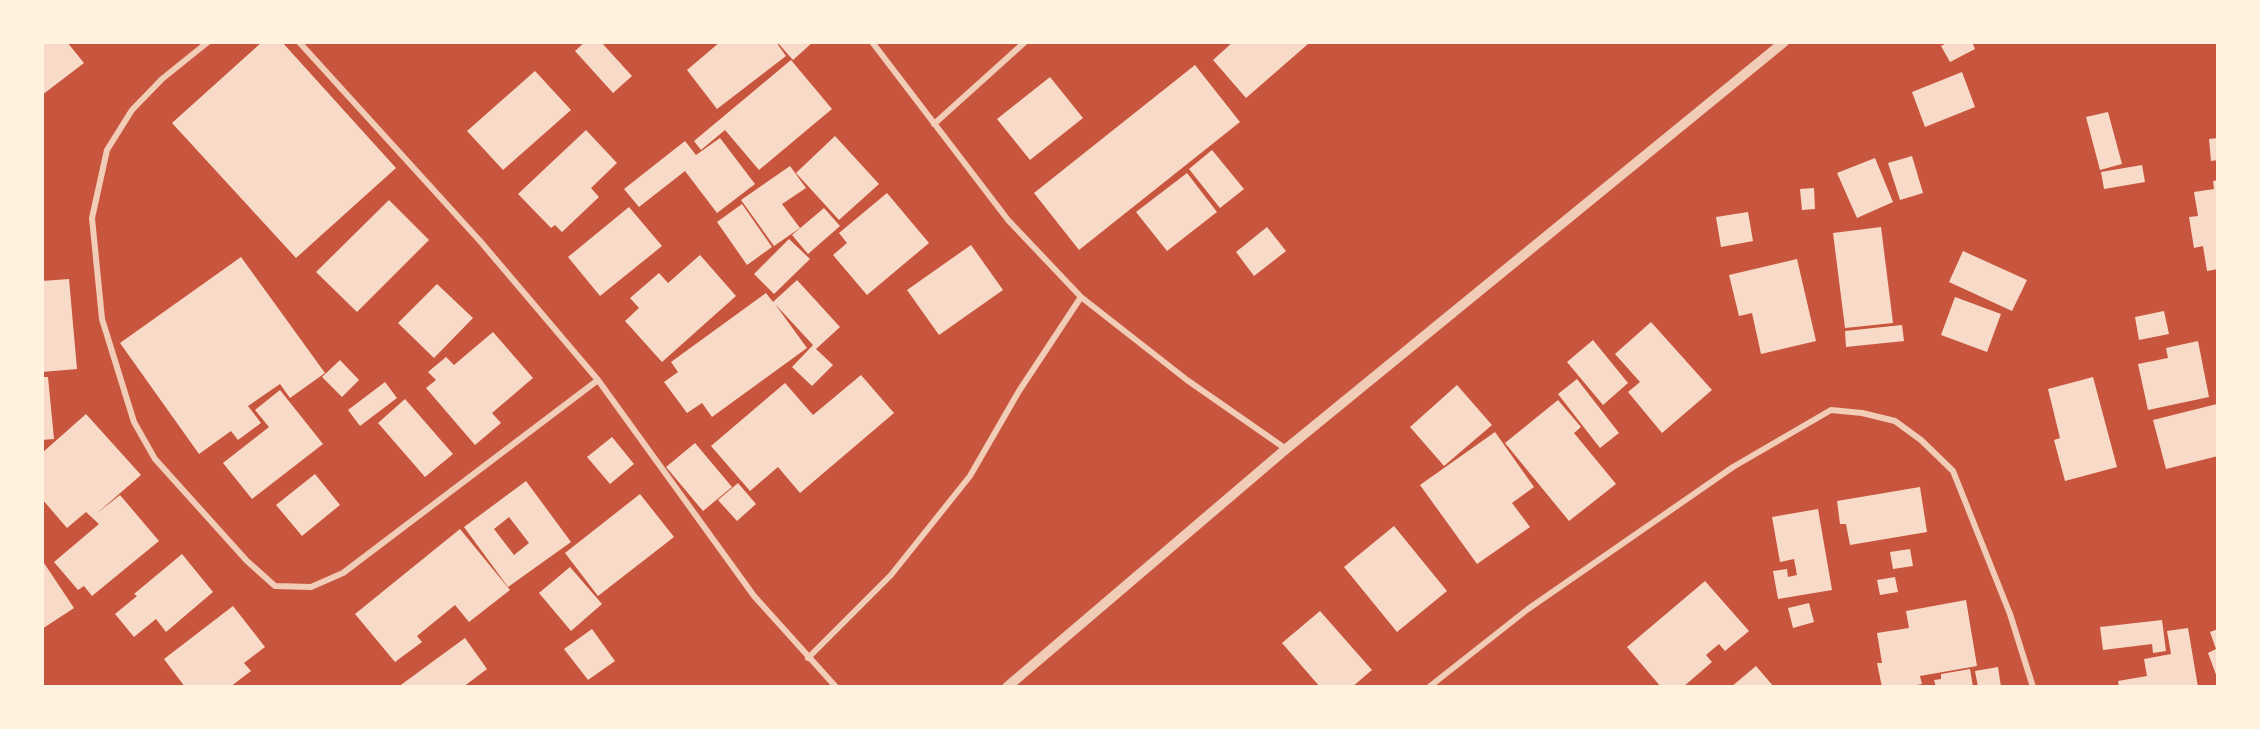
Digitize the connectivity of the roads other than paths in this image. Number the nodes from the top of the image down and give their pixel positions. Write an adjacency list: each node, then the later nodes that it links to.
1 (208, 42): 8 (street)
2 (298, 42): 8 (street)
3 (872, 42): 6 (street)
4 (1025, 42): 6 (street)
5 (1784, 42): 9 (street)
6 (934, 124): 7 (street)
7 (1081, 297): 9 (street); 10 (street)
8 (598, 380): 10 (street)
9 (1286, 449): 12 (street)
10 (808, 658): 11 (street)
11 (836, 687)
12 (1007, 687)
13 (1429, 687): 14 (street)
14 (2033, 687)

